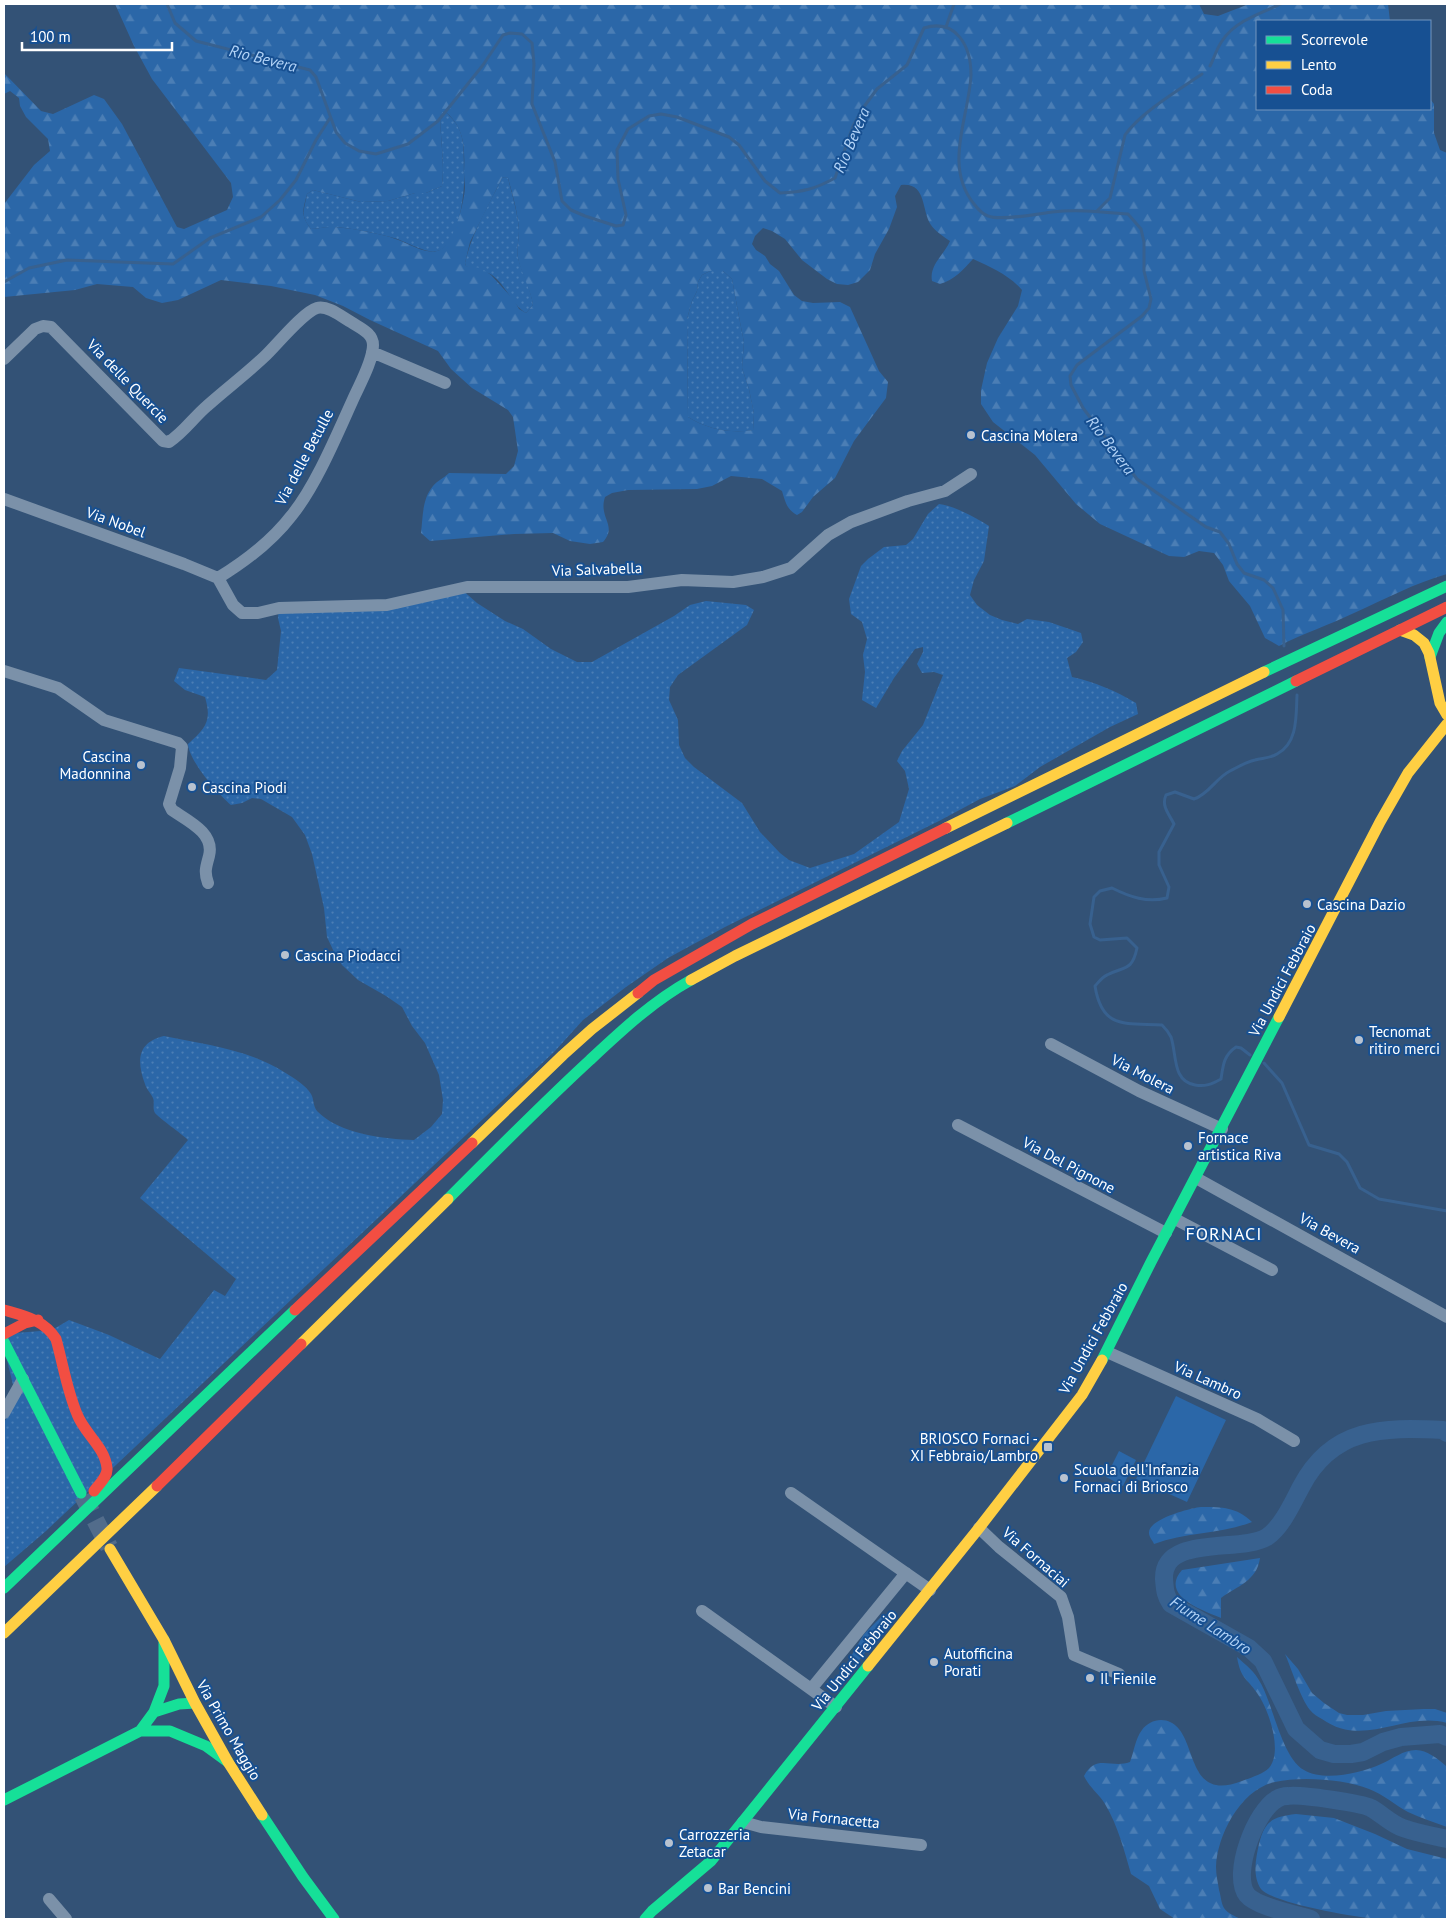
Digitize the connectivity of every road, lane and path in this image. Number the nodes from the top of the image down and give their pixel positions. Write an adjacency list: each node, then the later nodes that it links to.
1 (372, 352): 2 (street, Via delle Quercie); 3 (street); 6 (street, Via delle Betulle)
2 (4, 359)
3 (445, 383)
4 (971, 474): 6 (street, Via Salvabella)
5 (4, 499): 6 (street, Via Nobel)
6 (218, 578)
7 (1447, 586): 31 (main road)
8 (1447, 607): 10 (main road)
9 (1447, 622): 11 (main road)
10 (1400, 630): 11 (main road); 43 (main road)
11 (1430, 657): 13 (main road)
12 (4, 671): 17 (street)
13 (1434, 683): 14 (main road); 15 (main road)
14 (1447, 695)
15 (1447, 715)
16 (1447, 724): 20 (main road, Via Undici Febbraio)
17 (208, 883)
18 (1051, 1044): 20 (street, Via Molera)
19 (958, 1125): 23 (street, Via Del Pignone)
20 (1222, 1129): 21 (main road, Via Undici Febbraio)
21 (1196, 1178): 22 (main road, Via Undici Febbraio); 26 (street, Via Bevera)
22 (1175, 1219): 23 (main road, Via Undici Febbraio); 24 (street)
23 (1166, 1234): 30 (main road, Via Undici Febbraio)
24 (1272, 1270)
25 (6, 1313): 27 (main road)
26 (1447, 1316)
27 (38, 1320): 28 (main road); 35 (main road)
28 (4, 1334)
29 (4, 1342): 32 (main road)
30 (1107, 1352): 34 (street, Via Lambro); 38 (main road, Via Undici Febbraio)
31 (232, 1368): 35 (main road); 41 (main road)
32 (23, 1379): 33 (street); 36 (main road)
33 (4, 1413)
34 (1294, 1441)
35 (100, 1450): 41 (main road)
36 (81, 1493)
37 (791, 1493): 40 (street)
38 (979, 1528): 42 (main road, Via Undici Febbraio); 48 (street, Via Fornaciai)
39 (110, 1549): 46 (main road, Via Primo Maggio)
40 (906, 1573): 42 (street); 49 (street)
41 (5, 1586)
42 (930, 1590): 51 (main road, Via Undici Febbraio)
43 (43, 1596): 45 (main road); 47 (main road)
44 (702, 1611): 49 (street)
45 (4, 1633)
46 (164, 1640): 50 (main road, Via Primo Maggio); 52 (main road)
47 (4, 1642)
48 (1119, 1674)
49 (811, 1689): 51 (street)
50 (195, 1703): 52 (main road); 54 (main road); 55 (main road, Via Primo Maggio)
51 (836, 1707): 57 (main road, Via Undici Febbraio)
52 (154, 1712): 53 (main road)
53 (140, 1731): 54 (main road); 56 (main road)
54 (170, 1731): 55 (main road)
55 (228, 1762): 60 (main road, Via Primo Maggio)
56 (4, 1800)
57 (743, 1822): 58 (street, Via Fornacetta); 62 (main road, Via Undici Febbraio)
58 (921, 1845)
59 (48, 1899): 61 (street)
60 (332, 1918)
61 (66, 1919)
62 (645, 1919)

